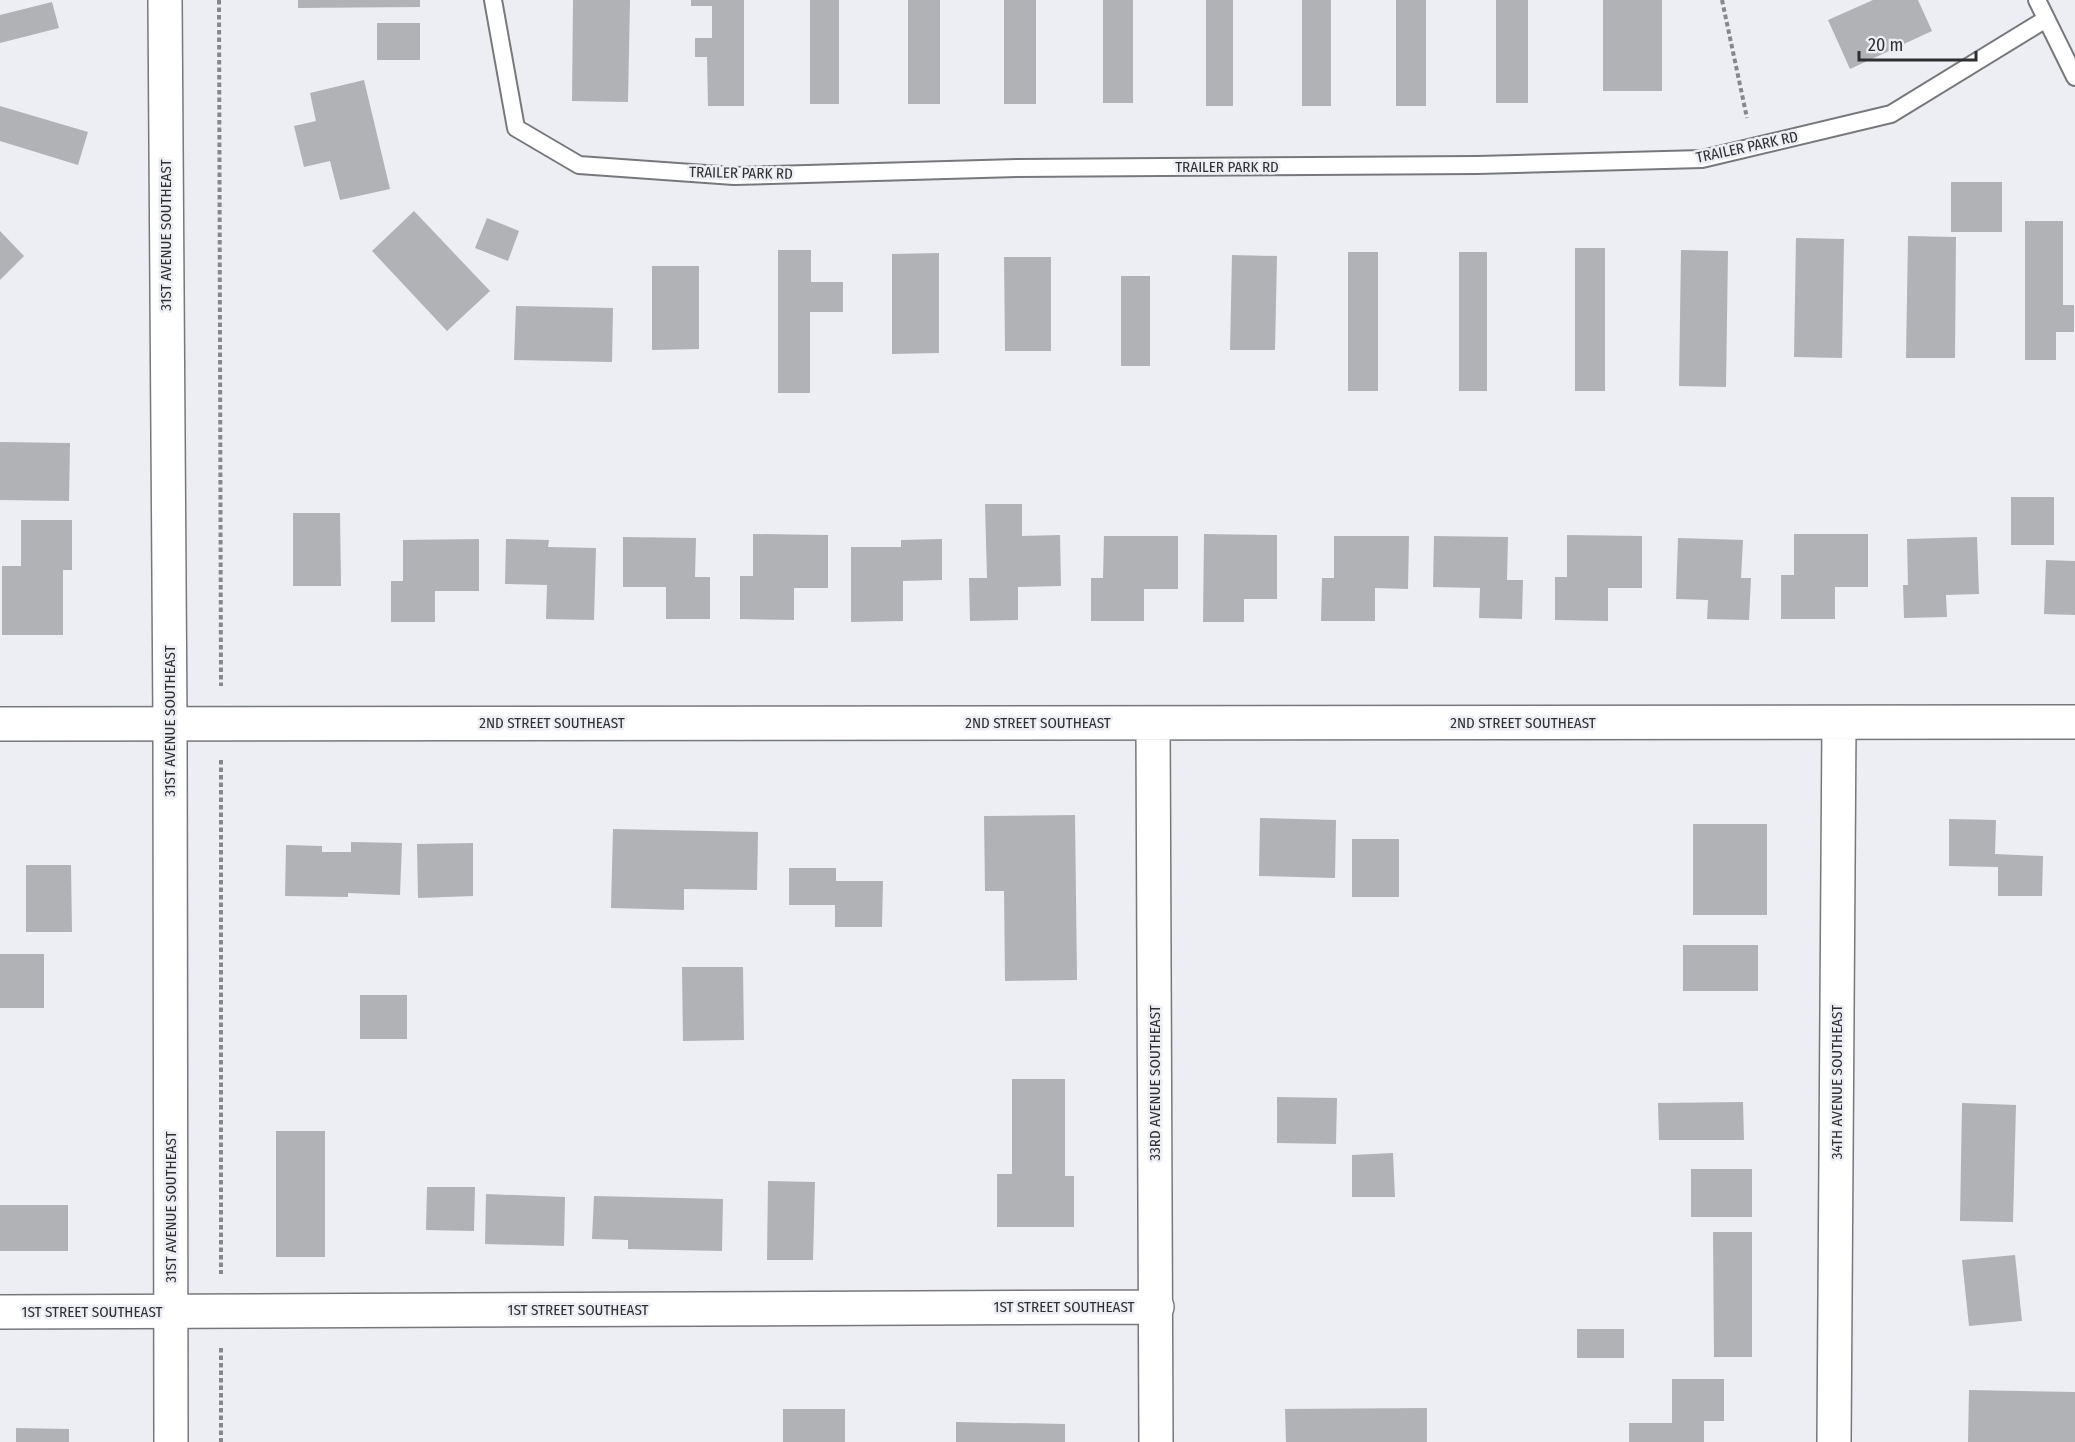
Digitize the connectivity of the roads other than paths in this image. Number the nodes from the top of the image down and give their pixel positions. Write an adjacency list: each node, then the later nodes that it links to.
1 (165, 0): 7 (street, 31ST AVENUE SOUTHEAST)
2 (493, 0): 4 (lane, TRAILER PARK RD)
3 (2037, 0): 4 (lane)
4 (2046, 20): 5 (lane)
5 (2075, 77)
6 (2075, 722): 9 (street, 2ND STREET SOUTHEAST)
7 (170, 723): 8 (street, 2ND STREET SOUTHEAST); 10 (street, 2ND STREET SOUTHEAST); 13 (street, 31ST AVENUE SOUTHEAST)
8 (1153, 723): 9 (street, 2ND STREET SOUTHEAST); 11 (street, 33RD AVENUE SOUTHEAST)
9 (1839, 723): 16 (street, 34TH AVENUE SOUTHEAST)
10 (0, 724)
11 (1157, 1307): 13 (street, 1ST STREET SOUTHEAST); 15 (street, 33RD AVENUE SOUTHEAST)
12 (0, 1312): 13 (street, 1ST STREET SOUTHEAST)
13 (171, 1312): 14 (street, 31ST AVENUE SOUTHEAST)
14 (171, 1442)
15 (1156, 1442)
16 (1834, 1442)

